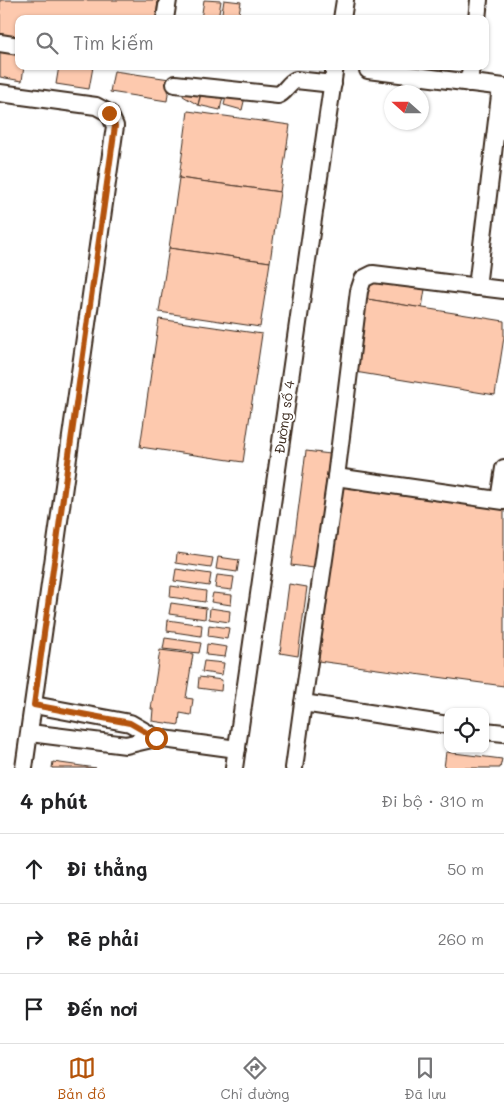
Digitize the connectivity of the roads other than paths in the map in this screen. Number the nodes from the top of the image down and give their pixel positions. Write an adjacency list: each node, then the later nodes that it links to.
1 (168, 0): 4 (street)
2 (345, 0): 5 (street)
3 (479, 0): 6 (street)
4 (166, 15)
5 (343, 15)
6 (477, 15)
7 (0, 43): 8 (street)
8 (15, 45)
9 (335, 70): 14 (street, Đường số 4)
10 (368, 70): 12 (street)
11 (471, 70): 12 (street)
12 (469, 83): 15 (street)
13 (175, 84): 14 (street)
14 (333, 84): 29 (street, Đường số 4)
15 (502, 87): 17 (street)
16 (0, 93): 23 (street)
17 (477, 287): 18 (street); 20 (street)
18 (504, 290)
19 (504, 468): 21 (street)
20 (336, 477): 21 (street); 22 (street)
21 (502, 501)
22 (303, 703): 24 (street); 32 (street)
23 (34, 705): 26 (street); 28 (street)
24 (444, 724)
25 (489, 731): 27 (street)
26 (30, 733): 28 (street); 30 (street)
27 (504, 733)
28 (156, 738): 29 (street)
29 (236, 749): 31 (street, Đường số 4)
30 (24, 768)
31 (234, 768)
32 (294, 768)

